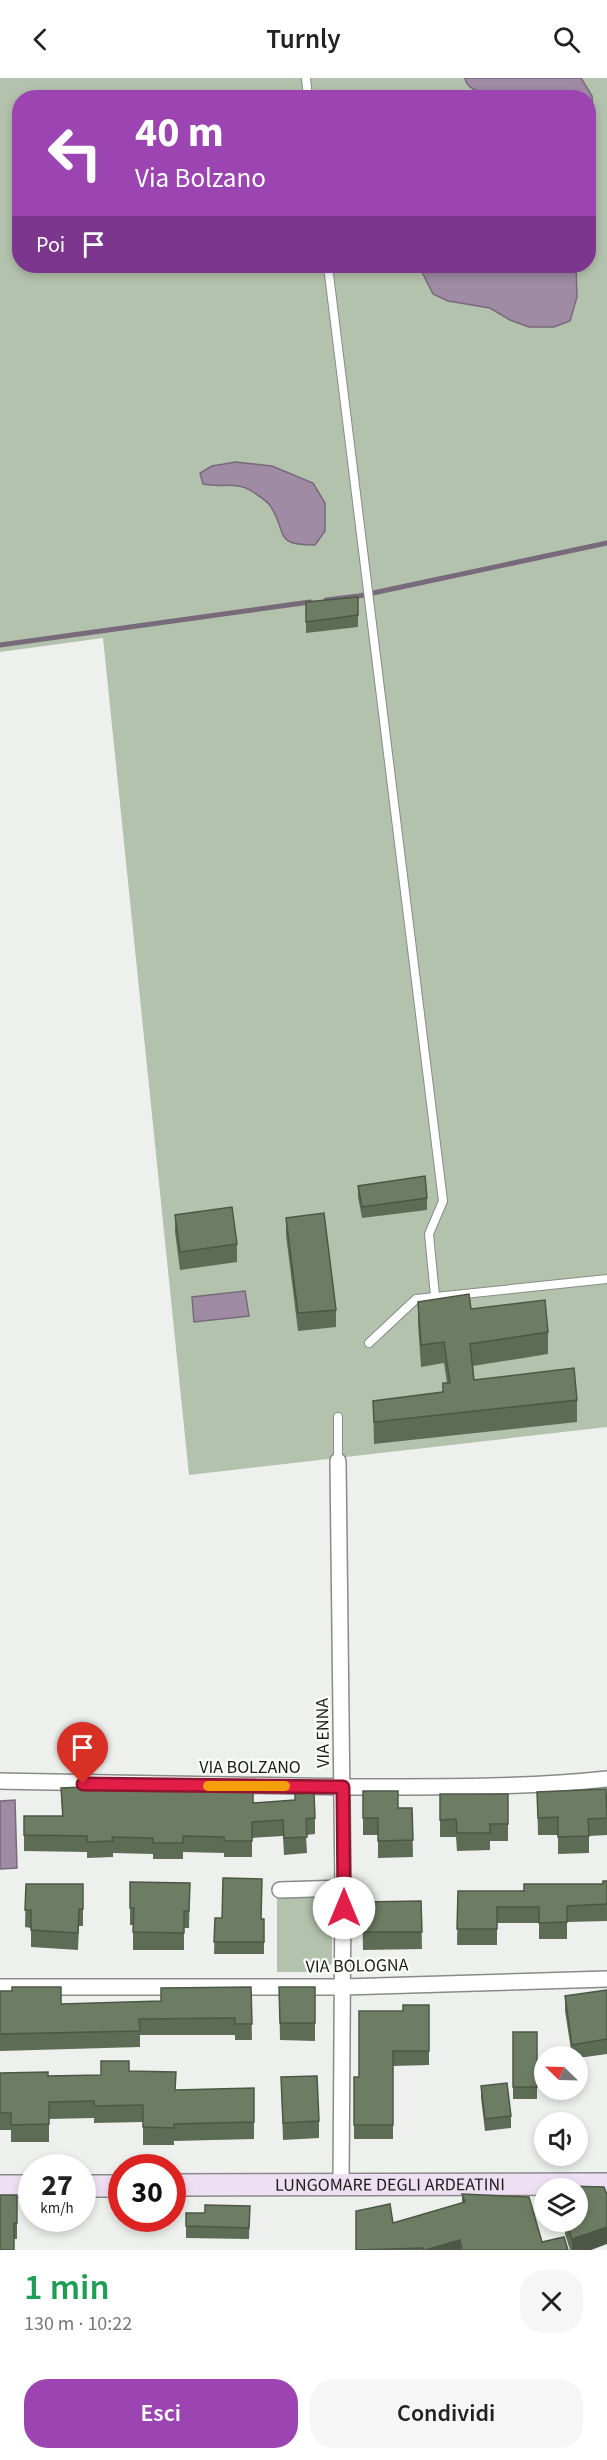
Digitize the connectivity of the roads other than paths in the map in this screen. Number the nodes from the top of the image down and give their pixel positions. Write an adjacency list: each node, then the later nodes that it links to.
1 (329, 273): 3 (lane)
2 (607, 1279): 3 (lane)
3 (435, 1296): 4 (lane)
4 (369, 1343)
5 (338, 1417): 6 (lane)
6 (338, 1461): 9 (street, VIA ENNA)
7 (607, 1779): 9 (street, VIA BOLZANO)
8 (0, 1781): 9 (street, VIA BOLZANO)
9 (343, 1787): 10 (street, VIA ENNA)
10 (343, 1888): 11 (street); 14 (street, VIA ENNA)
11 (280, 1890)
12 (607, 1979): 14 (street, VIA BOLOGNA)
13 (0, 1987): 14 (street, VIA BOLOGNA)
14 (344, 1987): 15 (street, VIA ENNA)
15 (341, 2184): 16 (main road, LUNGOMARE DEGLI ARDEATINI); 17 (main road, LUNGOMARE DEGLI ARDEATINI)
16 (607, 2184)
17 (186, 2185)
18 (0, 2186): 19 (main road)
19 (18, 2186)

